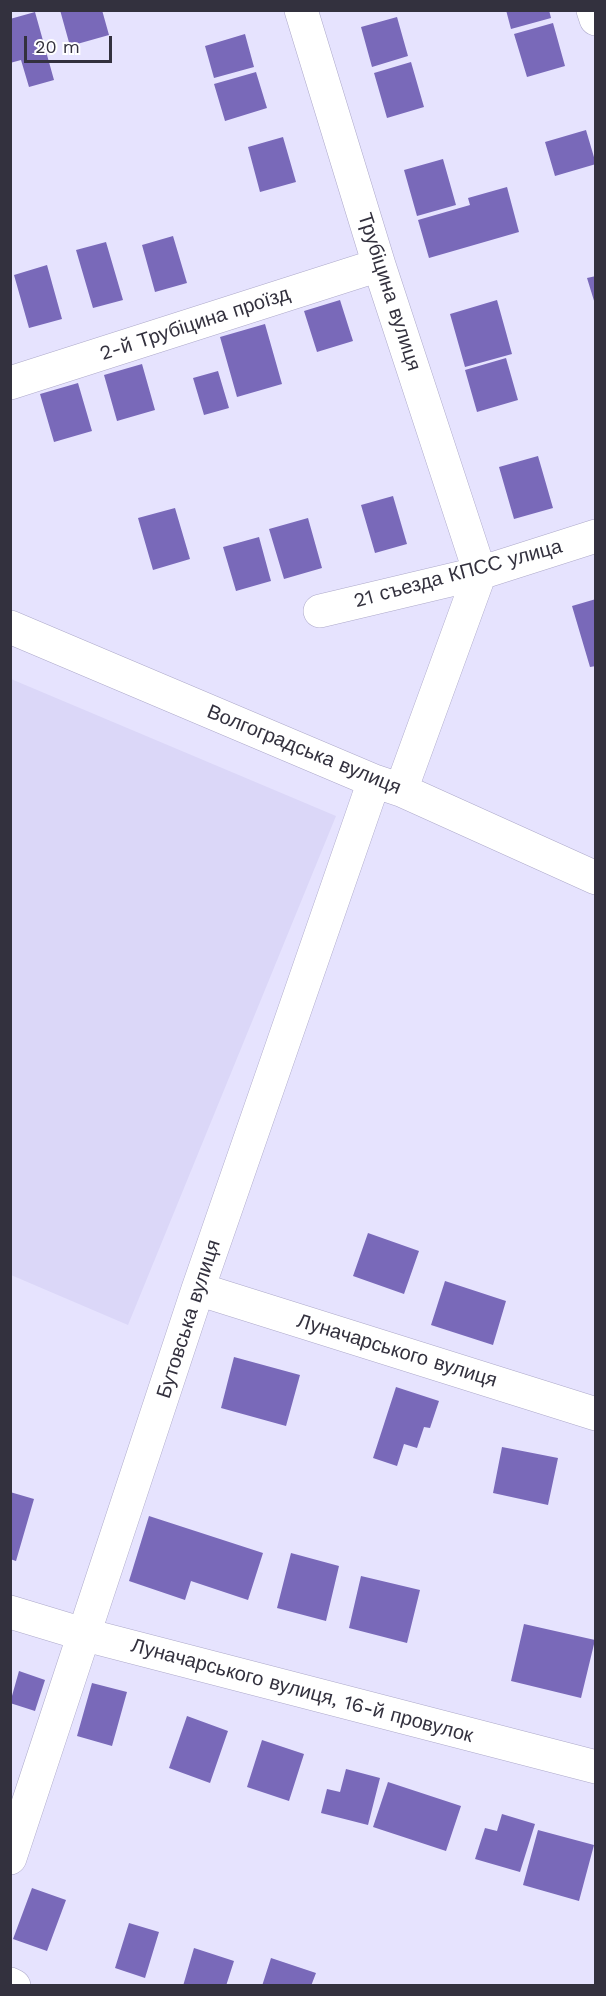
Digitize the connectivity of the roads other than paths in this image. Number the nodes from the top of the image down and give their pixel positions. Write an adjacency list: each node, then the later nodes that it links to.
1 (301, 10): 4 (street, Трубіцина вулиця)
2 (593, 10): 3 (street)
3 (596, 19)
4 (379, 265): 5 (street, 2-й Трубіцина проїзд); 7 (street, Трубіцина вулиця)
5 (10, 383)
6 (596, 536): 7 (street, 21 съезда КПСС улица)
7 (480, 573): 8 (street, 21 съезда КПСС улица); 10 (street, Бутовська вулиця)
8 (320, 611)
9 (10, 627): 10 (street, Волгоградська вулиця)
10 (387, 785): 12 (street, Волгоградська вулиця); 14 (street, Бутовська вулиця)
11 (596, 852): 12 (street)
12 (561, 862): 13 (street, Волгоградська вулиця)
13 (596, 878)
14 (198, 1289): 15 (street, Луначарського вулиця); 17 (street, Бутовська вулиця)
15 (596, 1414)
16 (10, 1612): 17 (street, Луначарського вулиця, 16-й провулок)
17 (86, 1635): 18 (street, Луначарського вулиця, 16-й провулок); 19 (street, Бутовська вулиця)
18 (596, 1767)
19 (10, 1858)

